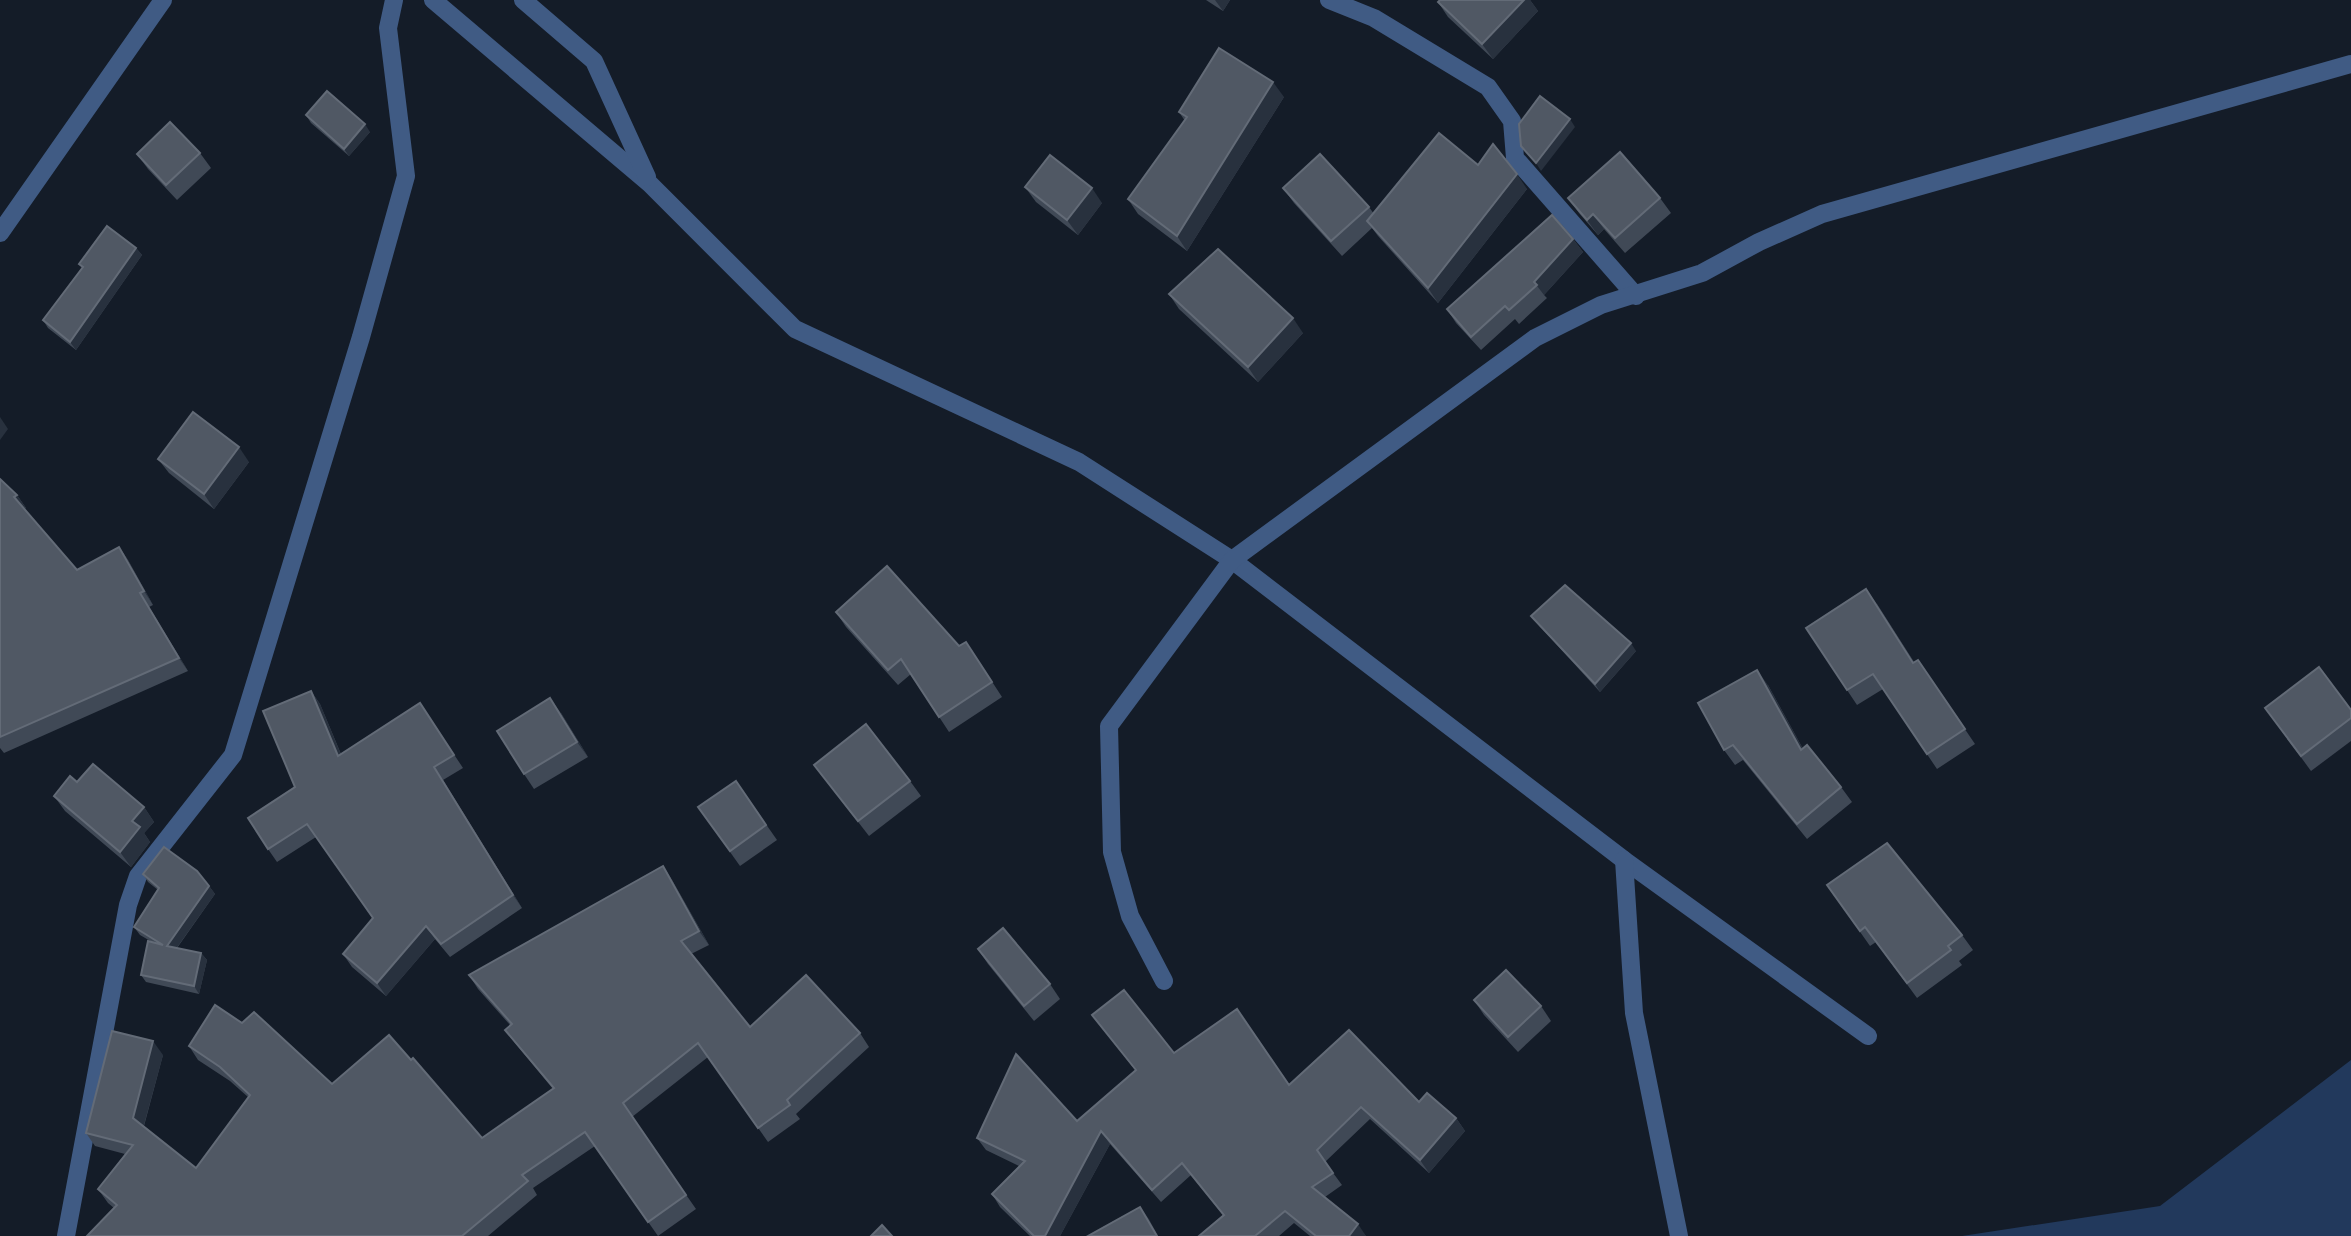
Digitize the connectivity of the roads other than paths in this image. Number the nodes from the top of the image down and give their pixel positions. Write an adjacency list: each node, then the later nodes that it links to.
1 (163, 0): 8 (street)
2 (394, 0): 14 (street)
3 (433, 0): 7 (street)
4 (523, 0): 7 (street)
5 (1329, 0): 9 (street)
6 (2351, 64): 9 (street)
7 (650, 184): 10 (street)
8 (0, 233)
9 (1636, 296): 10 (street)
10 (1232, 560): 11 (street); 12 (street)
11 (1624, 860): 13 (street); 15 (street)
12 (1164, 981)
13 (1868, 1035)
14 (66, 1236)
15 (1679, 1236)

